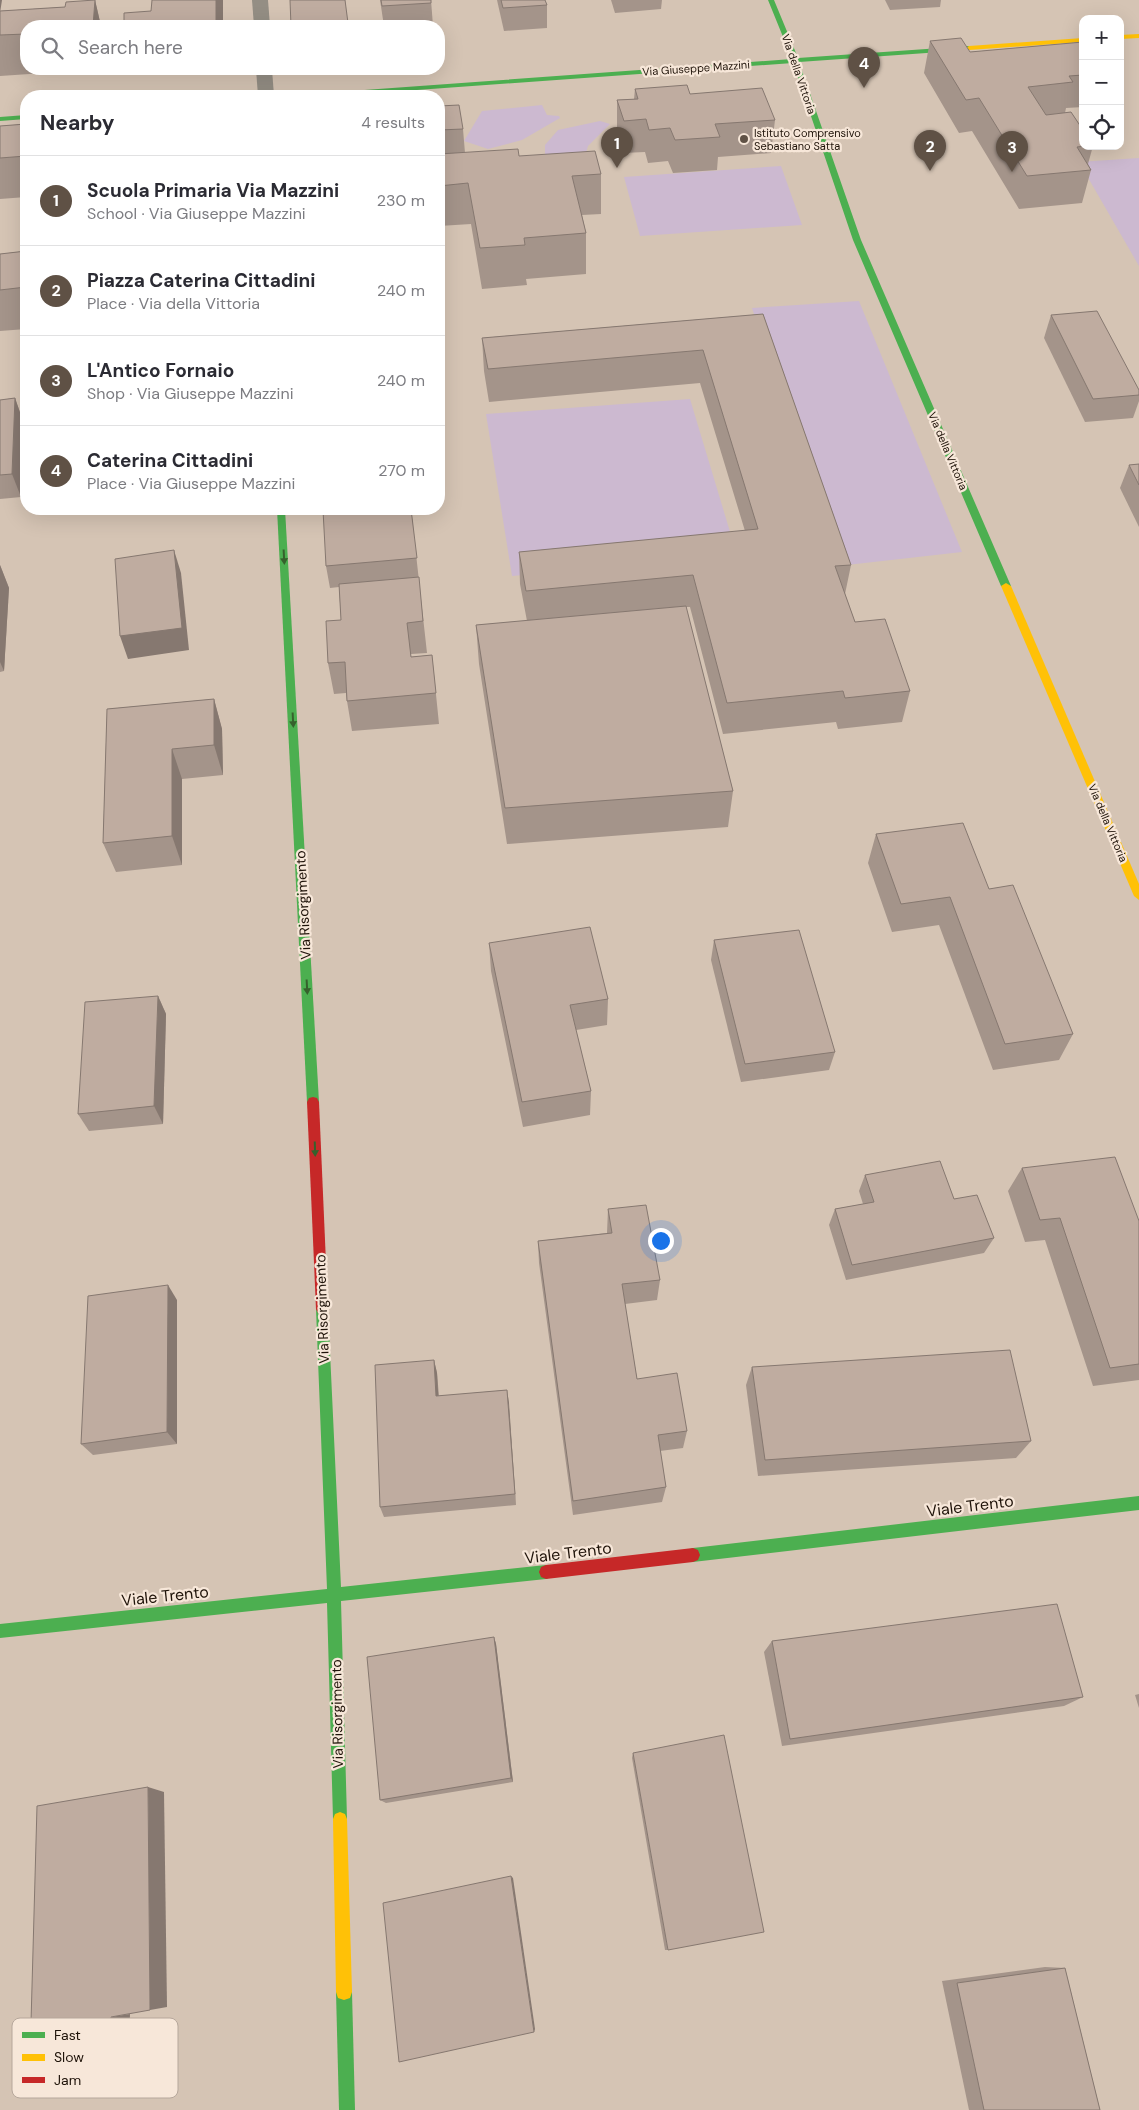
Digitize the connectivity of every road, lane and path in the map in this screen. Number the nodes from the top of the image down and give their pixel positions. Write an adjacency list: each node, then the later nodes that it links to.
1 (260, 0): 3 (street)
2 (771, 0): 7 (street, Via della Vittoria)
3 (262, 20)
4 (1139, 36): 5 (street)
5 (1124, 37)
6 (1079, 40): 7 (street, Via Giuseppe Mazzini)
7 (795, 61): 10 (street, Via Giuseppe Mazzini); 14 (street, Via della Vittoria)
8 (264, 75): 9 (street)
9 (266, 90)
10 (392, 90)
11 (20, 117): 12 (street)
12 (0, 119)
13 (281, 515): 16 (street, Via Risorgimento, one-way to 16)
14 (1139, 896)
15 (1139, 1503): 16 (street, Viale Trento)
16 (334, 1595): 17 (street, Viale Trento); 18 (street, Via Risorgimento)
17 (0, 1631)
18 (347, 2110)

